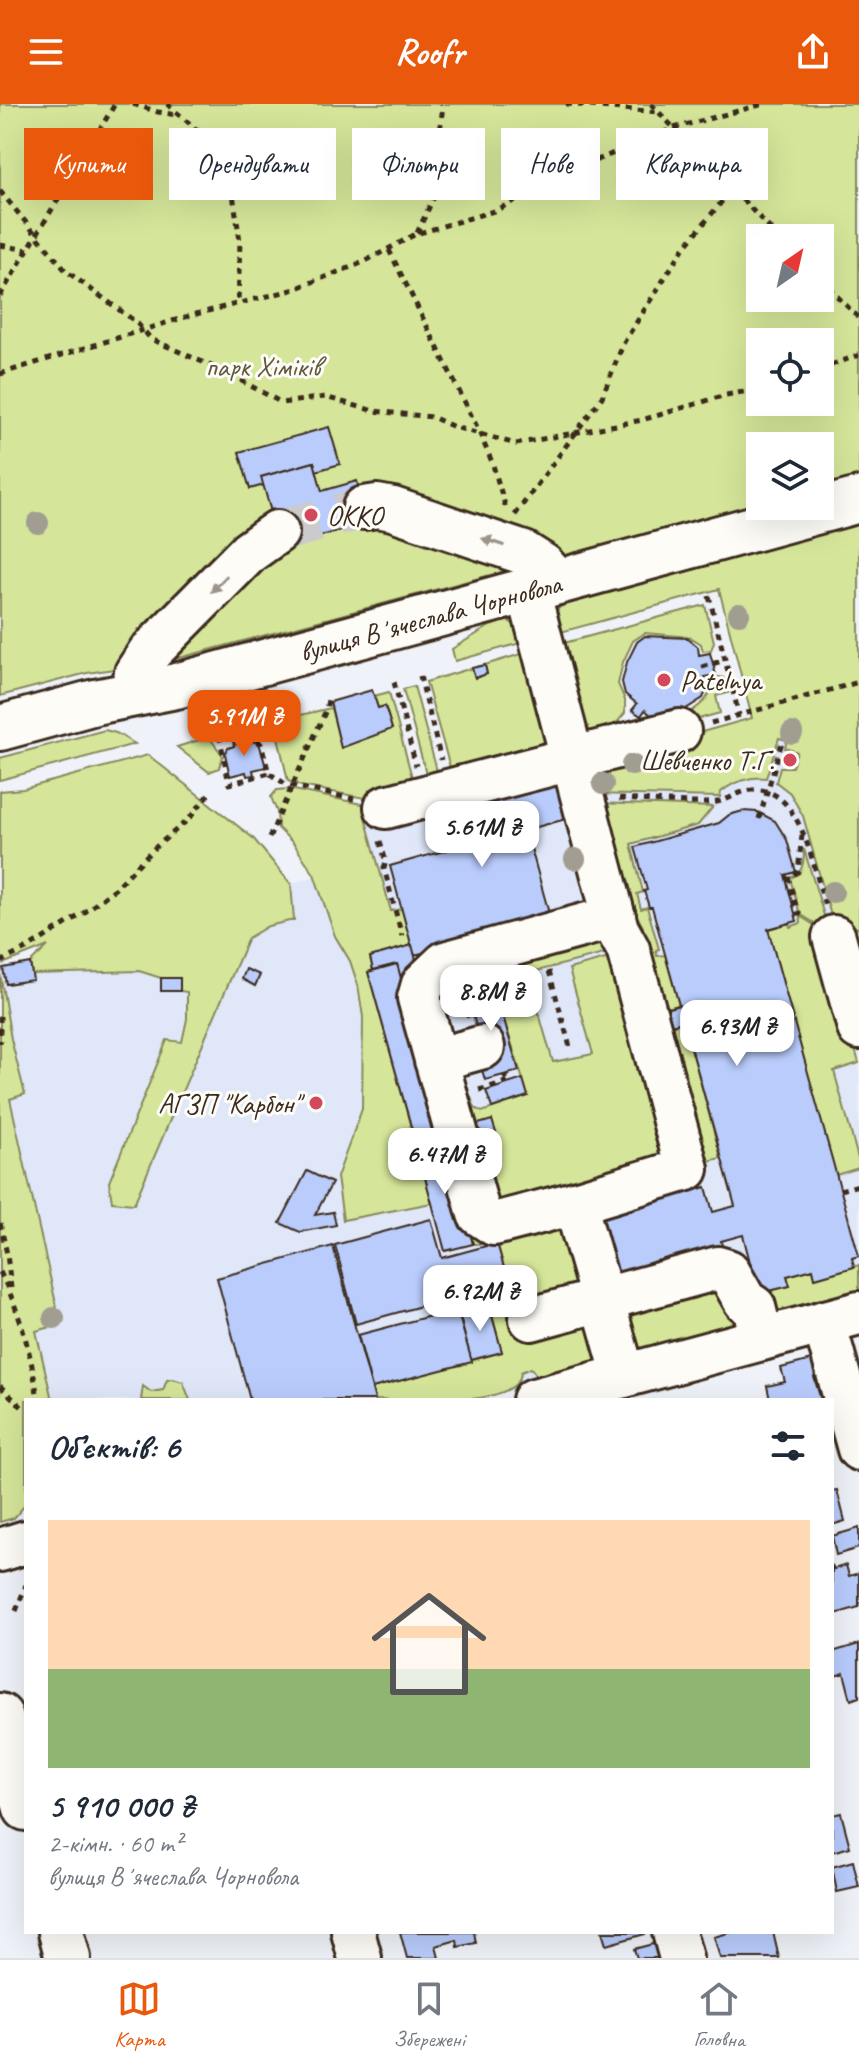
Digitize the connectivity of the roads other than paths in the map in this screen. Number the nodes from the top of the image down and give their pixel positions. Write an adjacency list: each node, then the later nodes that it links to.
1 (859, 500): 4 (main road, вулиця Вʼячеслава Чорновола)
2 (364, 508): 4 (street, one-way to 2)
3 (277, 532): 5 (street, one-way to 5)
4 (543, 586): 5 (main road, вулиця Вʼячеслава Чорновола); 8 (street)
5 (132, 695): 6 (main road, вулиця Вʼячеслава Чорновола)
6 (0, 728)
7 (679, 731): 8 (street)
8 (577, 779): 9 (street); 10 (street)
9 (417, 802)
10 (614, 917): 13 (street); 13 (street)
11 (844, 944): 12 (street)
12 (859, 1028)
13 (575, 1203): 14 (street)
14 (602, 1299): 16 (street); 17 (street); 18 (street)
15 (842, 1317): 17 (street); 20 (street)
16 (531, 1319)
17 (762, 1339): 18 (street)
18 (624, 1376): 19 (street)
19 (542, 1398)
20 (859, 1449)
21 (24, 1543): 22 (street)
22 (0, 1550)
23 (0, 1716): 24 (main road)
24 (24, 1801)
25 (62, 1934): 28 (main road)
26 (354, 1934): 29 (street)
27 (675, 1934): 30 (street)
28 (68, 1958)
29 (360, 1958)
30 (681, 1958)

